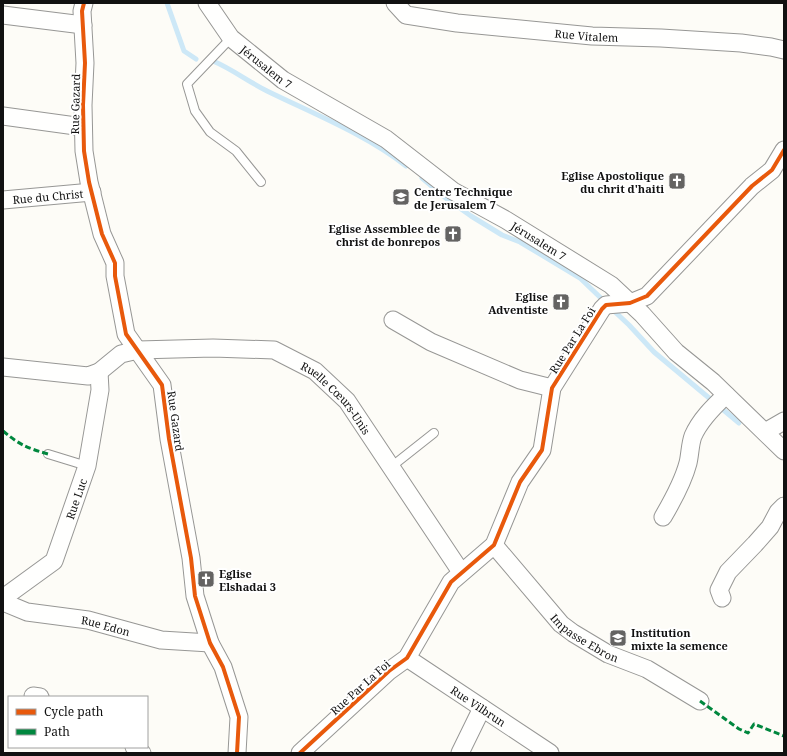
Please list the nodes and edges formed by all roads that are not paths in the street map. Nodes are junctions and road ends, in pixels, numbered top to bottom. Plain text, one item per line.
1 (84, 3) edge
2 (206, 3) edge
3 (395, 3) edge
4 (3, 15) edge
5 (83, 25) junction
6 (230, 38) junction
7 (784, 50) edge
8 (3, 116) edge
9 (83, 127) junction
10 (784, 150) edge
11 (261, 182) dead end
12 (92, 192) junction
13 (3, 200) edge
14 (630, 303) junction
15 (393, 320) dead end
16 (138, 350) junction
17 (3, 367) edge
18 (99, 372) junction
19 (552, 388) junction
20 (726, 395) junction
21 (784, 421) edge
22 (765, 432) junction
23 (434, 433) dead end
24 (784, 451) edge
25 (48, 454) dead end
26 (87, 466) junction
27 (391, 466) junction
28 (784, 506) edge
29 (663, 517) dead end
30 (494, 545) junction
31 (462, 572) junction
32 (3, 598) edge
33 (722, 598) dead end
34 (3, 602) edge
35 (210, 643) junction
36 (408, 658) junction
37 (700, 701) dead end
38 (482, 708) junction
39 (237, 753) edge
40 (300, 753) edge
41 (460, 753) edge
42 (550, 753) edge

1 - 5 street, Rue Gazard
2 - 6 street, Jérusalem 7
3 - 7 street, Rue Vitalem
4 - 5 street
5 - 9 street, Rue Gazard
6 - 11 lane
6 - 14 street, Jérusalem 7
8 - 9 street
9 - 12 street, Rue Gazard
10 - 14 street, Rue Par La Foi
12 - 13 street, Rue du Christ
12 - 16 street, Rue Gazard
14 - 19 street, Rue Par La Foi
14 - 20 street, Jérusalem 7
15 - 19 street
16 - 18 street, Ruelle Cœurs-Unis
16 - 27 street, Ruelle Cœurs-Unis
16 - 35 street, Rue Gazard
17 - 18 street
18 - 26 street, Rue Luc
19 - 30 street, Rue Par La Foi
20 - 22 street, Jérusalem 7
20 - 29 street
21 - 22 street
22 - 24 street, Jérusalem 7
23 - 27 lane
25 - 26 lane
26 - 32 street, Rue Luc
27 - 31 street, Ruelle Cœurs-Unis
28 - 33 street
30 - 31 street, Rue Par La Foi
30 - 37 street, Impasse Ebron
31 - 36 street, Rue Par La Foi
34 - 35 street, Rue Edon
35 - 39 street, Rue Gazard
36 - 38 street, Rue Vilbrun
36 - 40 street, Rue Par La Foi
38 - 41 street
38 - 42 street, Rue Vilbrun

